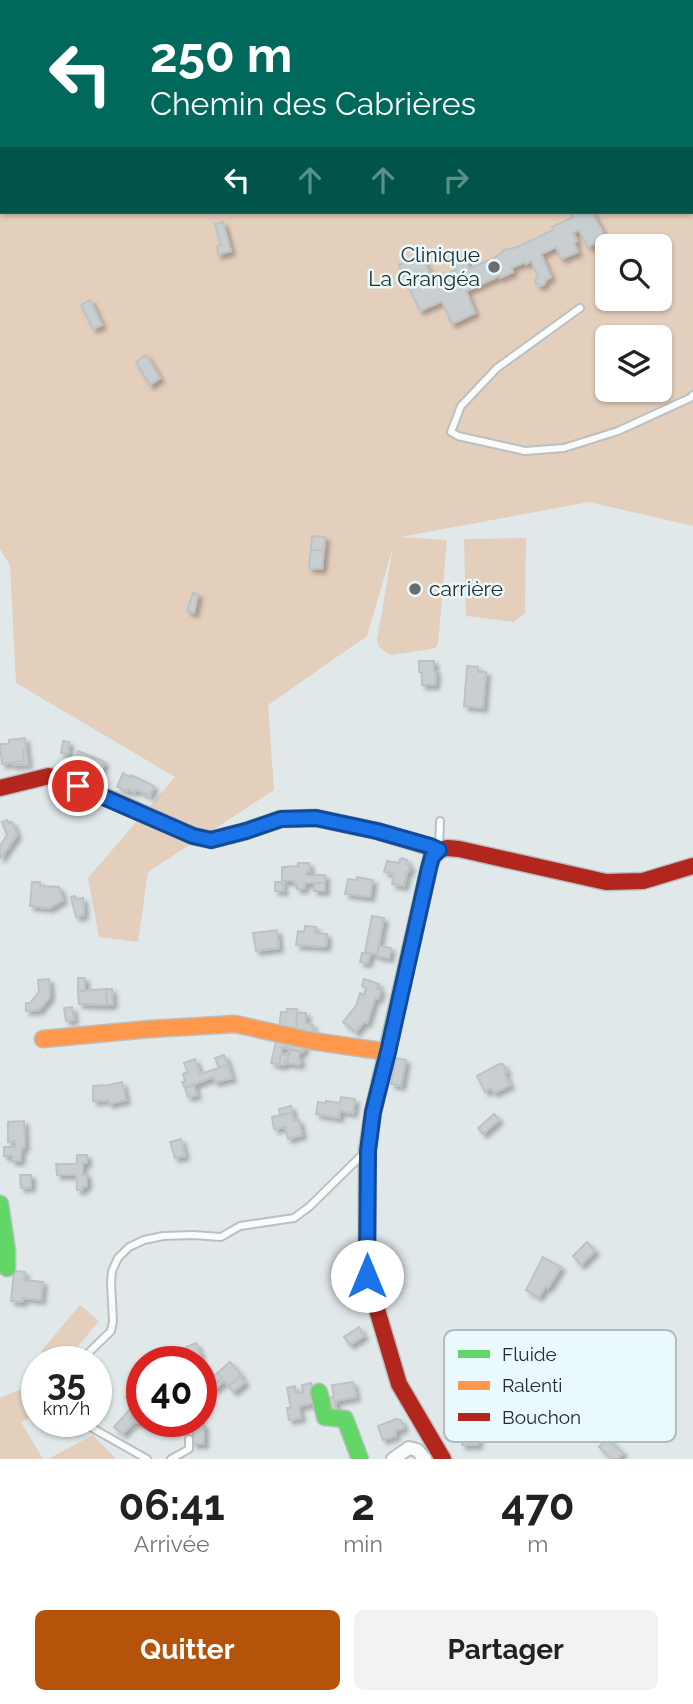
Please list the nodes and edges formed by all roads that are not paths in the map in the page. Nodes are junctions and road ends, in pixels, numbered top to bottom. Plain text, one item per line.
1 (580, 308) dead end
2 (693, 395) edge
3 (0, 788) edge
4 (440, 821) dead end
5 (439, 850) junction
6 (693, 866) edge
7 (43, 1039) dead end
8 (388, 1052) junction
9 (368, 1151) junction
10 (0, 1204) edge
11 (7, 1268) dead end
12 (96, 1346) edge
13 (319, 1392) dead end
14 (108, 1437) edge
15 (189, 1439) dead end
16 (147, 1459) edge
17 (171, 1459) edge
18 (360, 1459) edge
19 (393, 1459) edge
20 (425, 1459) edge
21 (443, 1459) edge

1 - 2 lane
3 - 5 street
4 - 5 lane
5 - 6 street
5 - 8 street
7 - 8 street
8 - 9 street
9 - 12 lane
9 - 21 street
10 - 11 street
13 - 18 street
14 - 16 lane
15 - 17 lane
19 - 20 street

